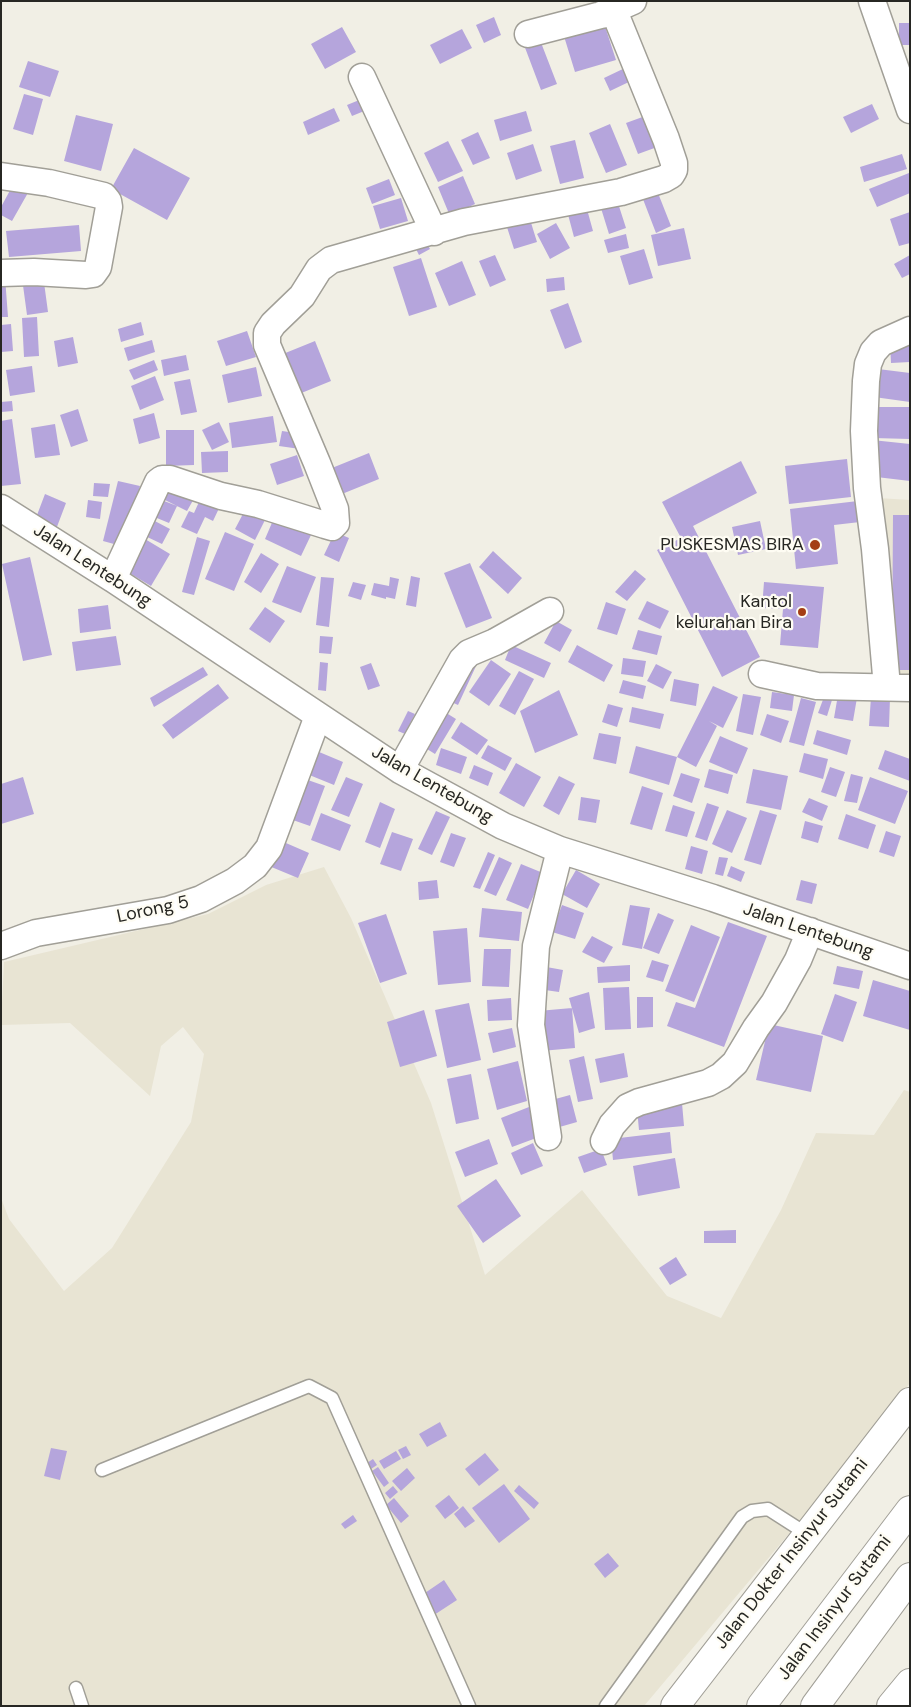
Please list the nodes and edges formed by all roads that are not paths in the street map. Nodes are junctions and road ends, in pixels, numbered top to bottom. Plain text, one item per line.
1 (872, 1) edge
2 (623, 6) edge
3 (528, 34) dead end
4 (362, 77) dead end
5 (910, 110) edge
6 (1, 176) edge
7 (434, 232) junction
8 (1, 273) edge
9 (910, 330) edge
10 (1, 508) edge
11 (113, 579) junction
12 (550, 611) dead end
13 (762, 674) dead end
14 (898, 687) edge
15 (318, 716) junction
16 (400, 770) junction
17 (560, 850) junction
18 (810, 931) junction
19 (1, 946) edge
20 (910, 966) edge
21 (548, 1137) dead end
22 (604, 1141) dead end
23 (910, 1402) edge
24 (102, 1470) dead end
25 (910, 1510) edge
26 (807, 1534) junction
27 (910, 1576) edge
28 (910, 1683) edge
29 (76, 1688) dead end
30 (82, 1706) edge
31 (468, 1706) edge
32 (606, 1706) edge
33 (675, 1706) edge
34 (761, 1706) edge
35 (814, 1706) edge
36 (891, 1706) edge

1 - 5 street
2 - 3 street
2 - 7 street
4 - 7 street
6 - 8 street
7 - 11 street
9 - 14 street
10 - 11 street, Jalan Lentebung
11 - 15 street, Jalan Lentebung
12 - 16 street
13 - 14 street
15 - 16 street, Jalan Lentebung
15 - 19 street, Lorong 5
16 - 17 street, Jalan Lentebung
17 - 18 street, Jalan Lentebung
17 - 21 street
18 - 20 street, Jalan Lentebung
18 - 22 street
23 - 26 main road, Jalan Dokter Insinyur Sutami
24 - 31 lane
25 - 34 main road, Jalan Insinyur Sutami
26 - 32 lane
26 - 33 main road, Jalan Dokter Insinyur Sutami
27 - 35 main road
28 - 36 main road
29 - 30 lane

